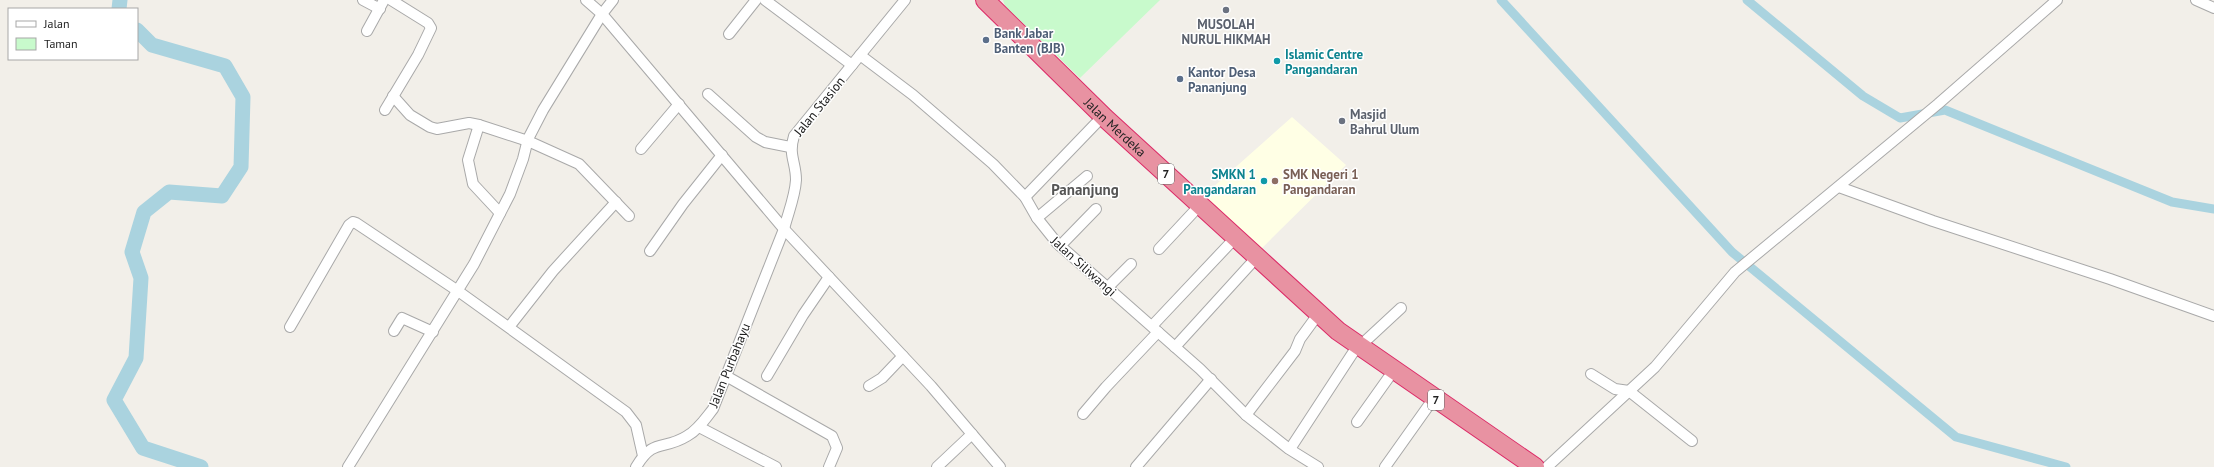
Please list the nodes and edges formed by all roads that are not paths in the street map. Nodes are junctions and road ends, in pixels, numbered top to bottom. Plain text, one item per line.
1 (363, 0) edge
2 (391, 0) edge
3 (586, 0) edge
4 (614, 0) edge
5 (756, 0) edge
6 (765, 0) edge
7 (905, 0) edge
8 (985, 0) edge
9 (2057, 0) edge
10 (2196, 0) edge
11 (382, 4) edge
12 (998, 6) edge
13 (2214, 8) edge
14 (602, 14) junction
15 (367, 31) dead end
16 (729, 34) dead end
17 (860, 54) junction
18 (852, 65) junction
19 (708, 94) dead end
20 (393, 96) junction
21 (679, 104) junction
22 (385, 110) dead end
23 (1103, 116) junction
24 (478, 128) junction
25 (528, 142) junction
26 (790, 147) junction
27 (641, 149) dead end
28 (722, 155) junction
29 (1086, 176) dead end
30 (1839, 187) junction
31 (1025, 197) junction
32 (616, 202) junction
33 (1200, 205) junction
34 (1096, 208) dead end
35 (500, 213) junction
36 (629, 216) dead end
37 (1037, 218) junction
38 (784, 229) junction
39 (1236, 237) junction
40 (1060, 246) junction
41 (1159, 249) dead end
42 (650, 251) dead end
43 (1257, 256) junction
44 (1131, 264) dead end
45 (829, 277) junction
46 (1108, 287) junction
47 (458, 291) junction
48 (1401, 308) dead end
49 (1319, 313) junction
50 (2214, 316) edge
51 (509, 327) junction
52 (290, 328) dead end
53 (1155, 329) junction
54 (394, 331) dead end
55 (432, 332) junction
56 (1359, 345) junction
57 (1175, 347) junction
58 (903, 356) junction
59 (1394, 370) junction
60 (1591, 374) dead end
61 (726, 376) junction
62 (767, 376) dead end
63 (1211, 380) junction
64 (870, 386) dead end
65 (1629, 391) junction
66 (1434, 398) junction
67 (1083, 414) dead end
68 (1246, 415) junction
69 (1357, 422) dead end
70 (699, 427) junction
71 (972, 434) junction
72 (1692, 441) dead end
73 (1290, 449) junction
74 (643, 456) junction
75 (348, 467) edge
76 (636, 467) edge
77 (776, 467) edge
78 (829, 467) edge
79 (937, 467) edge
80 (1000, 467) edge
81 (1136, 467) edge
82 (1318, 467) edge
83 (1385, 467) edge
84 (1535, 467) edge
85 (1547, 467) edge

1 - 11 street
2 - 20 street
3 - 14 street
4 - 14 street
5 - 16 street
6 - 18 street
7 - 17 street, Jalan Stasion
8 - 12 highway, Jalan Merdeka / 7
9 - 30 street
10 - 13 street
11 - 15 street
12 - 23 highway, Jalan Merdeka / 7
14 - 21 street
14 - 25 street
17 - 18 street, Jalan Stasion
17 - 31 street, Jalan Siliwangi
18 - 26 street, Jalan Stasion
19 - 26 street
20 - 22 street
20 - 24 street
21 - 27 street
21 - 28 street
23 - 31 street
23 - 33 highway, Jalan Merdeka / 7
24 - 25 street
24 - 35 street
25 - 32 street
25 - 35 street
26 - 38 street, Jalan Stasion
28 - 38 street
28 - 42 street
29 - 37 street
30 - 50 street
30 - 65 street
31 - 37 street, Jalan Siliwangi
32 - 36 street
32 - 51 street
33 - 39 highway, Jalan Merdeka / 7
33 - 41 street
34 - 40 street
35 - 47 street
37 - 40 street, Jalan Siliwangi
38 - 45 street
38 - 61 street, Jalan Purbahayu
39 - 43 highway, Jalan Merdeka / 7
39 - 53 street
40 - 46 street, Jalan Siliwangi
43 - 49 highway, Jalan Merdeka / 7
43 - 57 street
44 - 46 street
45 - 58 street
45 - 62 street
46 - 53 street, Jalan Siliwangi
47 - 51 street
47 - 52 street
47 - 55 street
48 - 56 street
49 - 56 highway, Jalan Merdeka / 7
49 - 68 street
51 - 74 street
53 - 57 street, Jalan Siliwangi
53 - 67 street
54 - 55 street
55 - 75 street
56 - 59 highway, 7
56 - 73 street
57 - 63 street, Jalan Siliwangi
58 - 64 street
58 - 71 street
59 - 66 highway, 7
59 - 69 street
60 - 65 street
61 - 70 street, Jalan Purbahayu
61 - 78 street
63 - 68 street, Jalan Siliwangi
63 - 81 street
65 - 72 street
65 - 85 street
66 - 83 street
66 - 84 highway, 7
68 - 73 street, Jalan Siliwangi
70 - 74 street, Jalan Purbahayu
70 - 77 street
71 - 79 street
71 - 80 street
73 - 82 street, Jalan Siliwangi
74 - 76 street, Jalan Purbahayu

